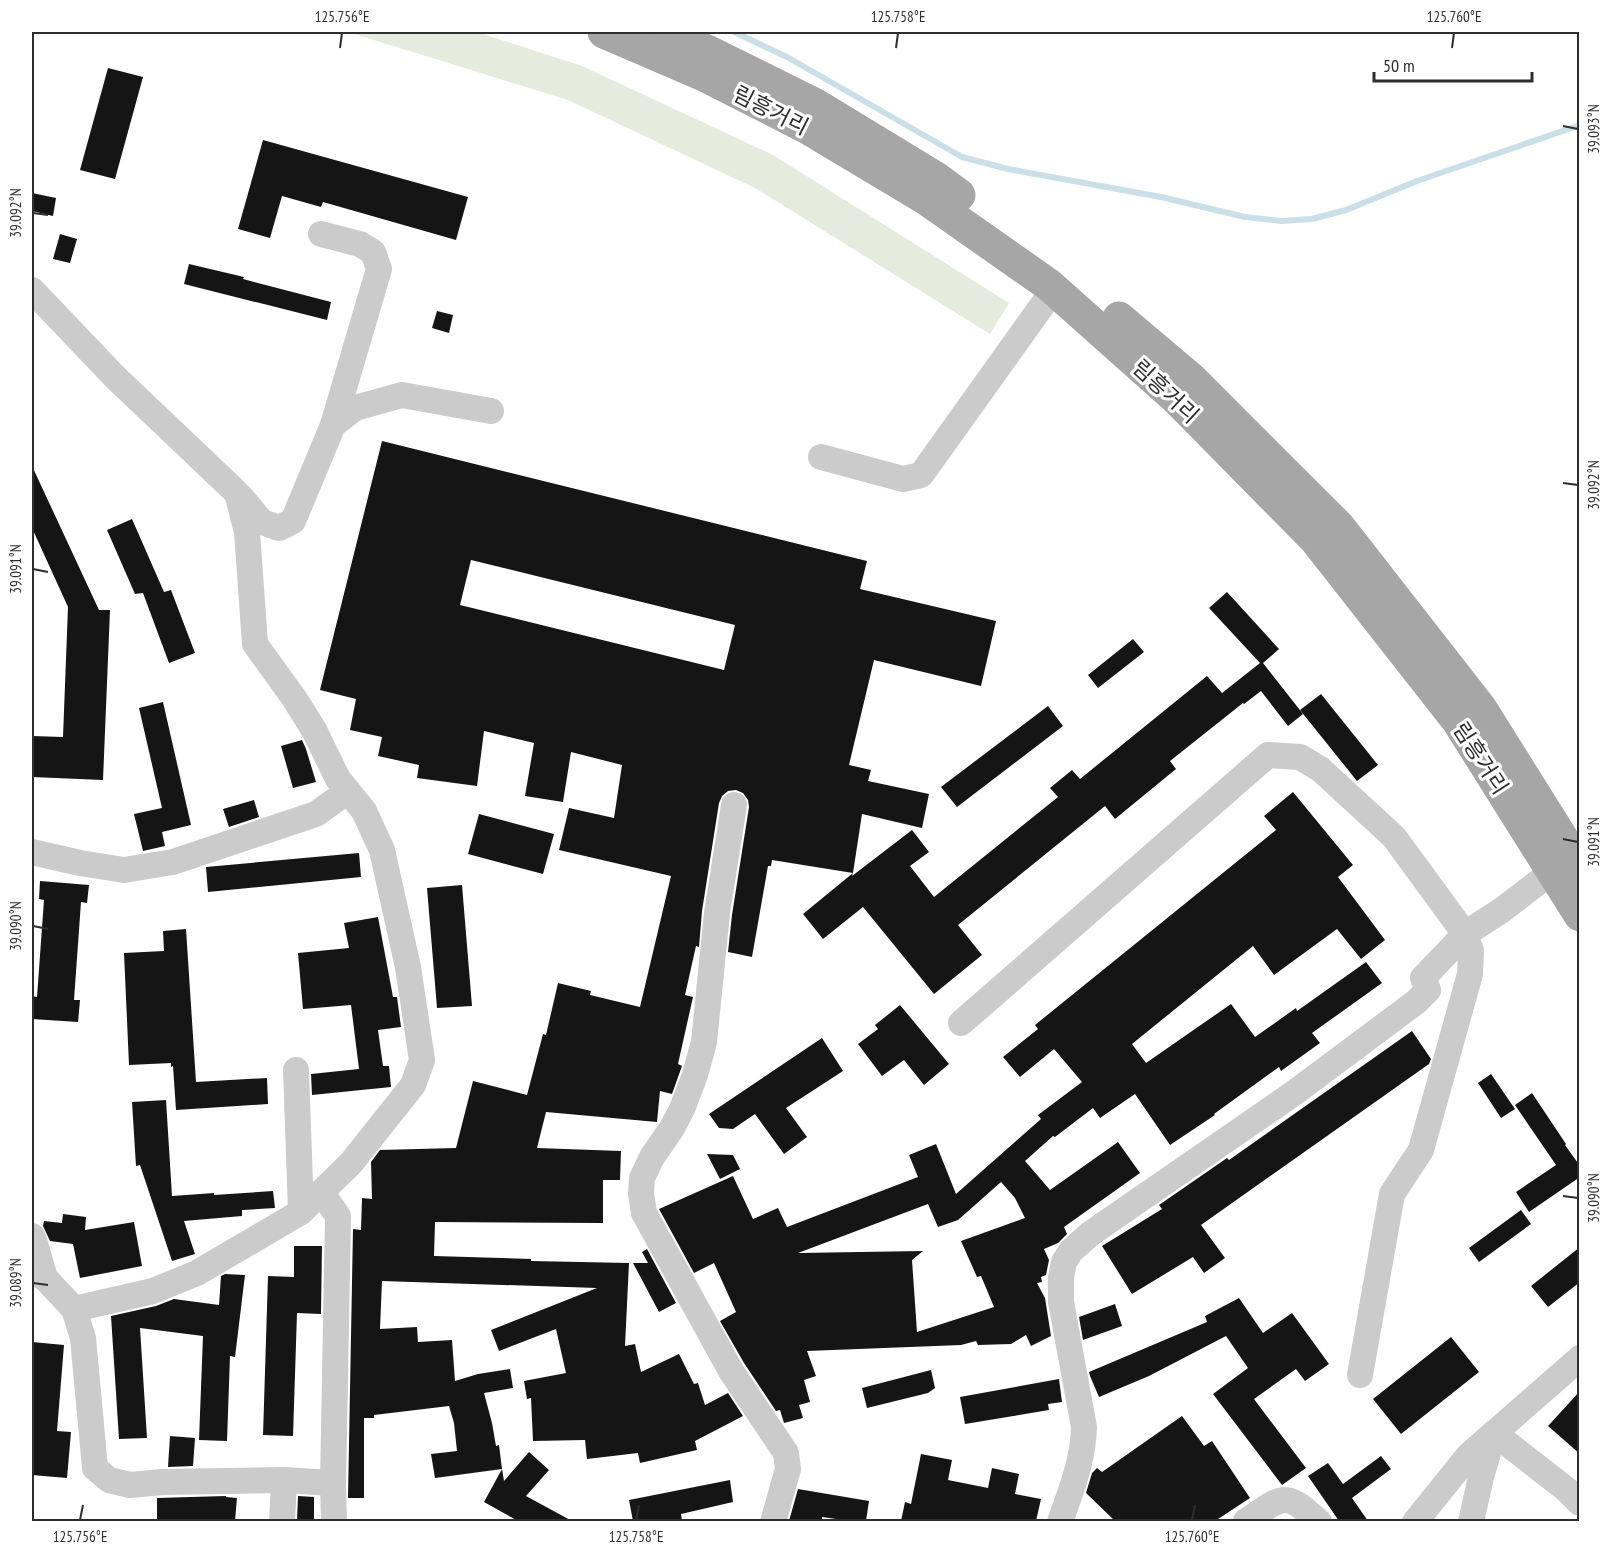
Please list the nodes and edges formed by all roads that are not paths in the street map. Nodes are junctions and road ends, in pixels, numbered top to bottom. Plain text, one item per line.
1 (604, 32) edge
2 (664, 32) edge
3 (321, 234) dead end
4 (1054, 289) junction
5 (32, 290) edge
6 (491, 411) dead end
7 (333, 425) junction
8 (821, 457) dead end
9 (237, 493) junction
10 (348, 791) junction
11 (734, 805) dead end
12 (32, 852) edge
13 (1566, 869) edge
14 (1580, 915) edge
15 (1465, 934) junction
16 (961, 1023) dead end
17 (296, 1070) dead end
18 (321, 1192) junction
19 (300, 1212) junction
20 (32, 1236) edge
21 (38, 1275) edge
22 (74, 1309) junction
23 (1580, 1358) edge
24 (1360, 1375) dead end
25 (1494, 1433) junction
26 (284, 1480) junction
27 (333, 1483) junction
28 (1580, 1503) edge
29 (282, 1521) edge
30 (334, 1521) edge
31 (773, 1521) edge
32 (1060, 1521) edge
33 (1246, 1521) edge
34 (1319, 1521) edge
35 (1414, 1521) edge
36 (1471, 1521) edge

1 - 4 main road, 림흥거리
2 - 13 main road, 림흥거리
3 - 7 street
4 - 8 street
4 - 13 main road, 림흥거리
5 - 9 street
6 - 7 street
7 - 9 street
9 - 10 street
10 - 12 street
10 - 18 street
11 - 31 street
13 - 14 main road, 림흥거리
13 - 15 street
15 - 16 street
15 - 24 street
15 - 32 street
17 - 19 street
18 - 19 street
18 - 27 street
19 - 22 street
20 - 21 street
21 - 22 street
22 - 26 street
23 - 25 street
25 - 28 street
25 - 35 street
25 - 36 street
26 - 27 street
26 - 29 street
27 - 30 street
33 - 34 street

